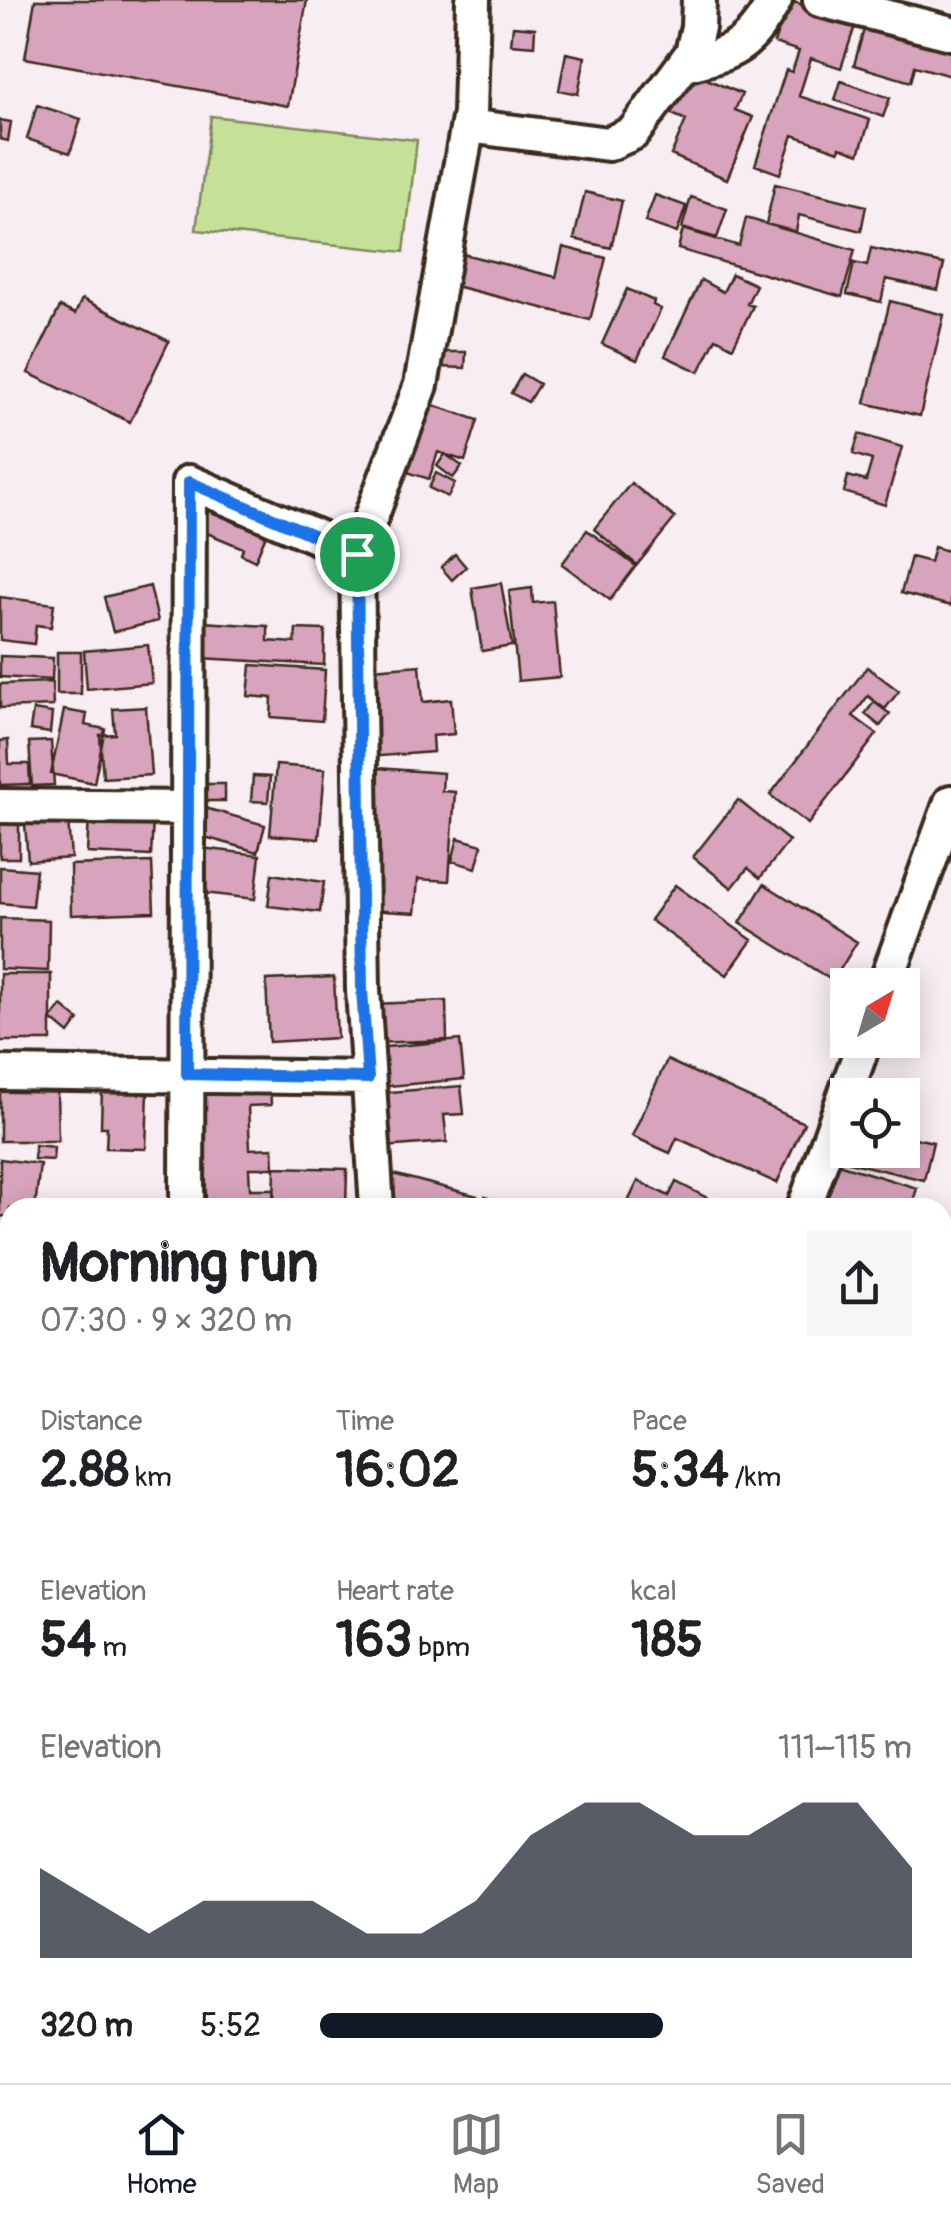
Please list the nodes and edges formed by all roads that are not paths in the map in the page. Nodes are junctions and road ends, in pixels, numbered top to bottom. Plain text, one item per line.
1 (473, 0) edge
2 (700, 0) edge
3 (776, 0) edge
4 (820, 0) edge
5 (951, 33) edge
6 (684, 65) junction
7 (468, 126) junction
8 (357, 554) junction
9 (951, 802) edge
10 (0, 806) edge
11 (188, 808) junction
12 (942, 845) edge
13 (891, 968) edge
14 (858, 1058) edge
15 (0, 1073) edge
16 (187, 1074) junction
17 (368, 1078) junction
18 (187, 1198) edge
19 (376, 1198) edge
20 (808, 1198) edge

1 - 7 street
2 - 6 street
3 - 6 street
4 - 5 street
6 - 7 street
7 - 8 street
8 - 11 street
8 - 17 street
9 - 12 street
10 - 11 street
11 - 16 street
12 - 13 street
14 - 20 street
15 - 16 street
16 - 17 street
16 - 18 street
17 - 19 street

